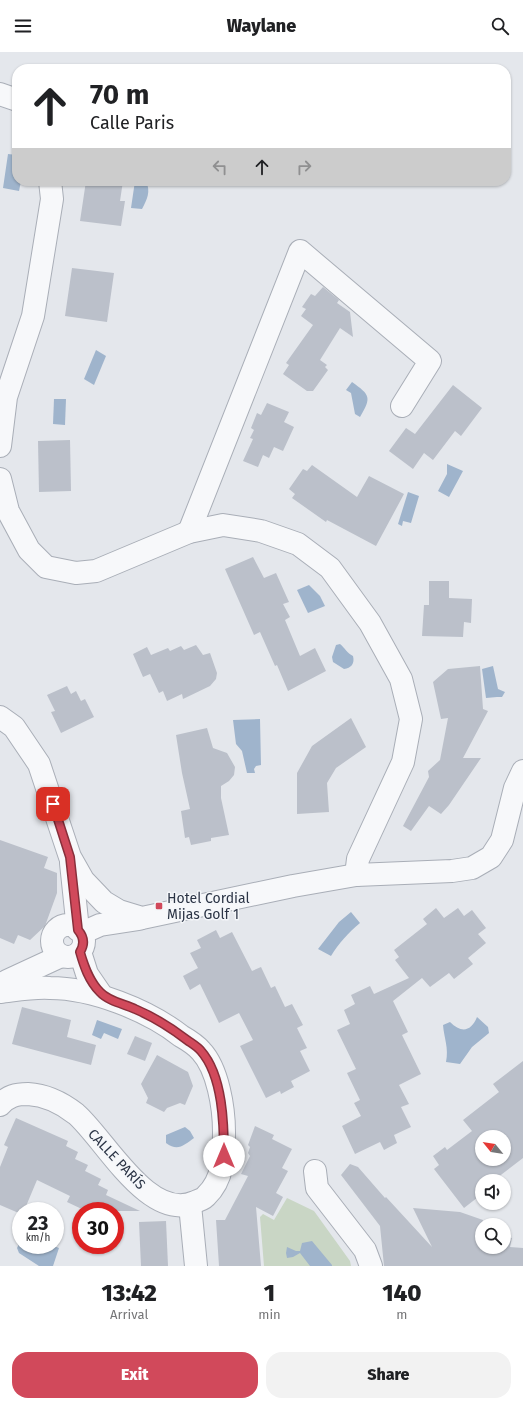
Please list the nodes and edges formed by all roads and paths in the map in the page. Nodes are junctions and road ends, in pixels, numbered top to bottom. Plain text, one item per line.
1 (0, 94) edge
2 (12, 98) edge
3 (51, 186) edge
4 (402, 406) dead end
5 (0, 446) edge
6 (0, 479) edge
7 (189, 532) junction
8 (0, 717) edge
9 (523, 771) edge
10 (70, 857) junction
11 (356, 875) junction
12 (142, 918) junction
13 (73, 945) junction
14 (0, 985) edge
15 (0, 992) edge
16 (105, 995) junction
17 (0, 1105) edge
18 (315, 1171) dead end
19 (190, 1205) junction
20 (196, 1266) edge
21 (371, 1266) edge

1 - 2 street
3 - 5 street
4 - 7 street
6 - 7 street
7 - 11 street
8 - 10 street
9 - 11 street
10 - 12 street
10 - 13 street
11 - 12 street
12 - 13 street
13 - 14 street
13 - 16 street
15 - 16 street
16 - 19 street
17 - 19 street, CALLE PARÍS
18 - 21 street
19 - 20 street

